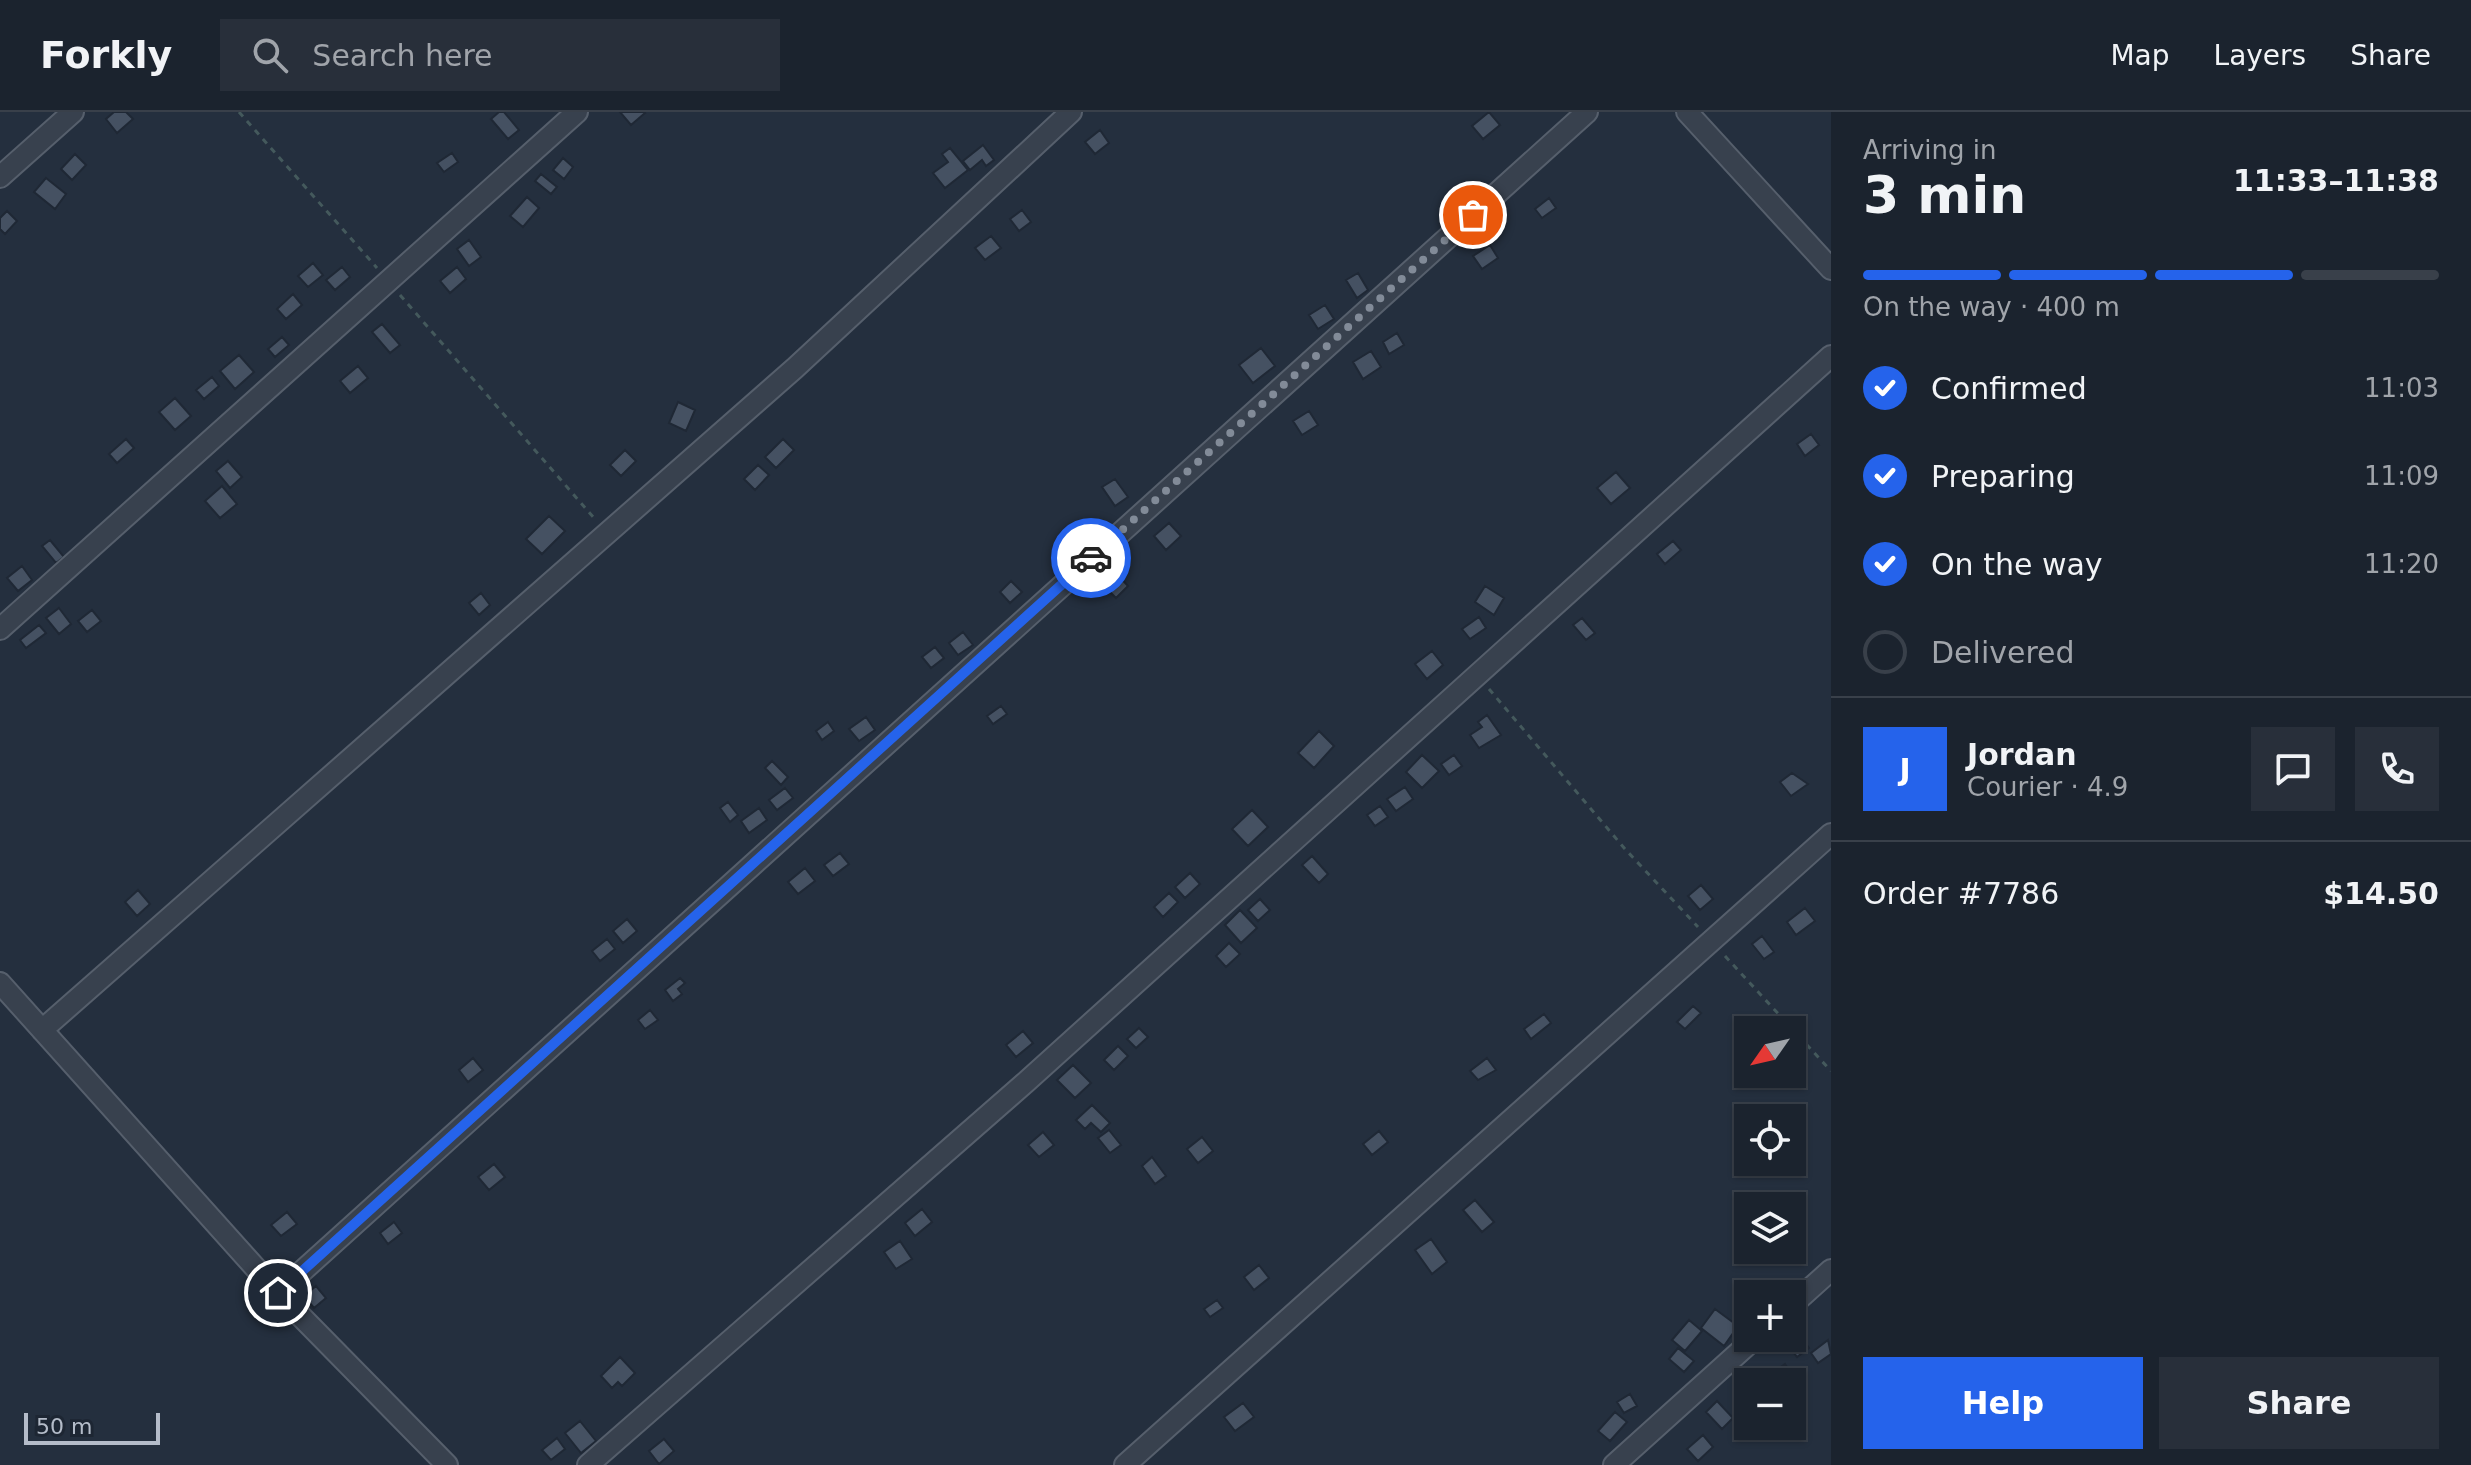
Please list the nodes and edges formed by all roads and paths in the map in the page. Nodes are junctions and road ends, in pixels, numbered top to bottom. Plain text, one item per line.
1 (73, 112) edge
2 (239, 112) edge
3 (577, 112) edge
4 (1071, 112) edge
5 (1587, 112) edge
6 (1687, 112) edge
7 (0, 177) edge
8 (1831, 269) edge
9 (388, 281) junction
10 (1831, 356) edge
11 (607, 533) junction
12 (0, 629) edge
13 (1476, 673) junction
14 (1831, 834) edge
15 (1711, 941) junction
16 (0, 983) edge
17 (42, 1030) junction
18 (1831, 1071) edge
19 (1831, 1270) edge
20 (1806, 1292) edge
21 (278, 1293) junction
22 (1739, 1352) edge
23 (447, 1465) edge
24 (588, 1465) edge
25 (1125, 1465) edge
26 (1614, 1465) edge

1 - 7 street
2 - 9 path
3 - 9 street
4 - 11 street
5 - 21 street
6 - 8 street
9 - 11 path
9 - 12 street
10 - 13 street
11 - 17 street
13 - 15 path
13 - 24 street
14 - 15 street
15 - 18 path
15 - 25 street
16 - 17 street
17 - 21 street
19 - 20 street
21 - 23 street
22 - 26 street

